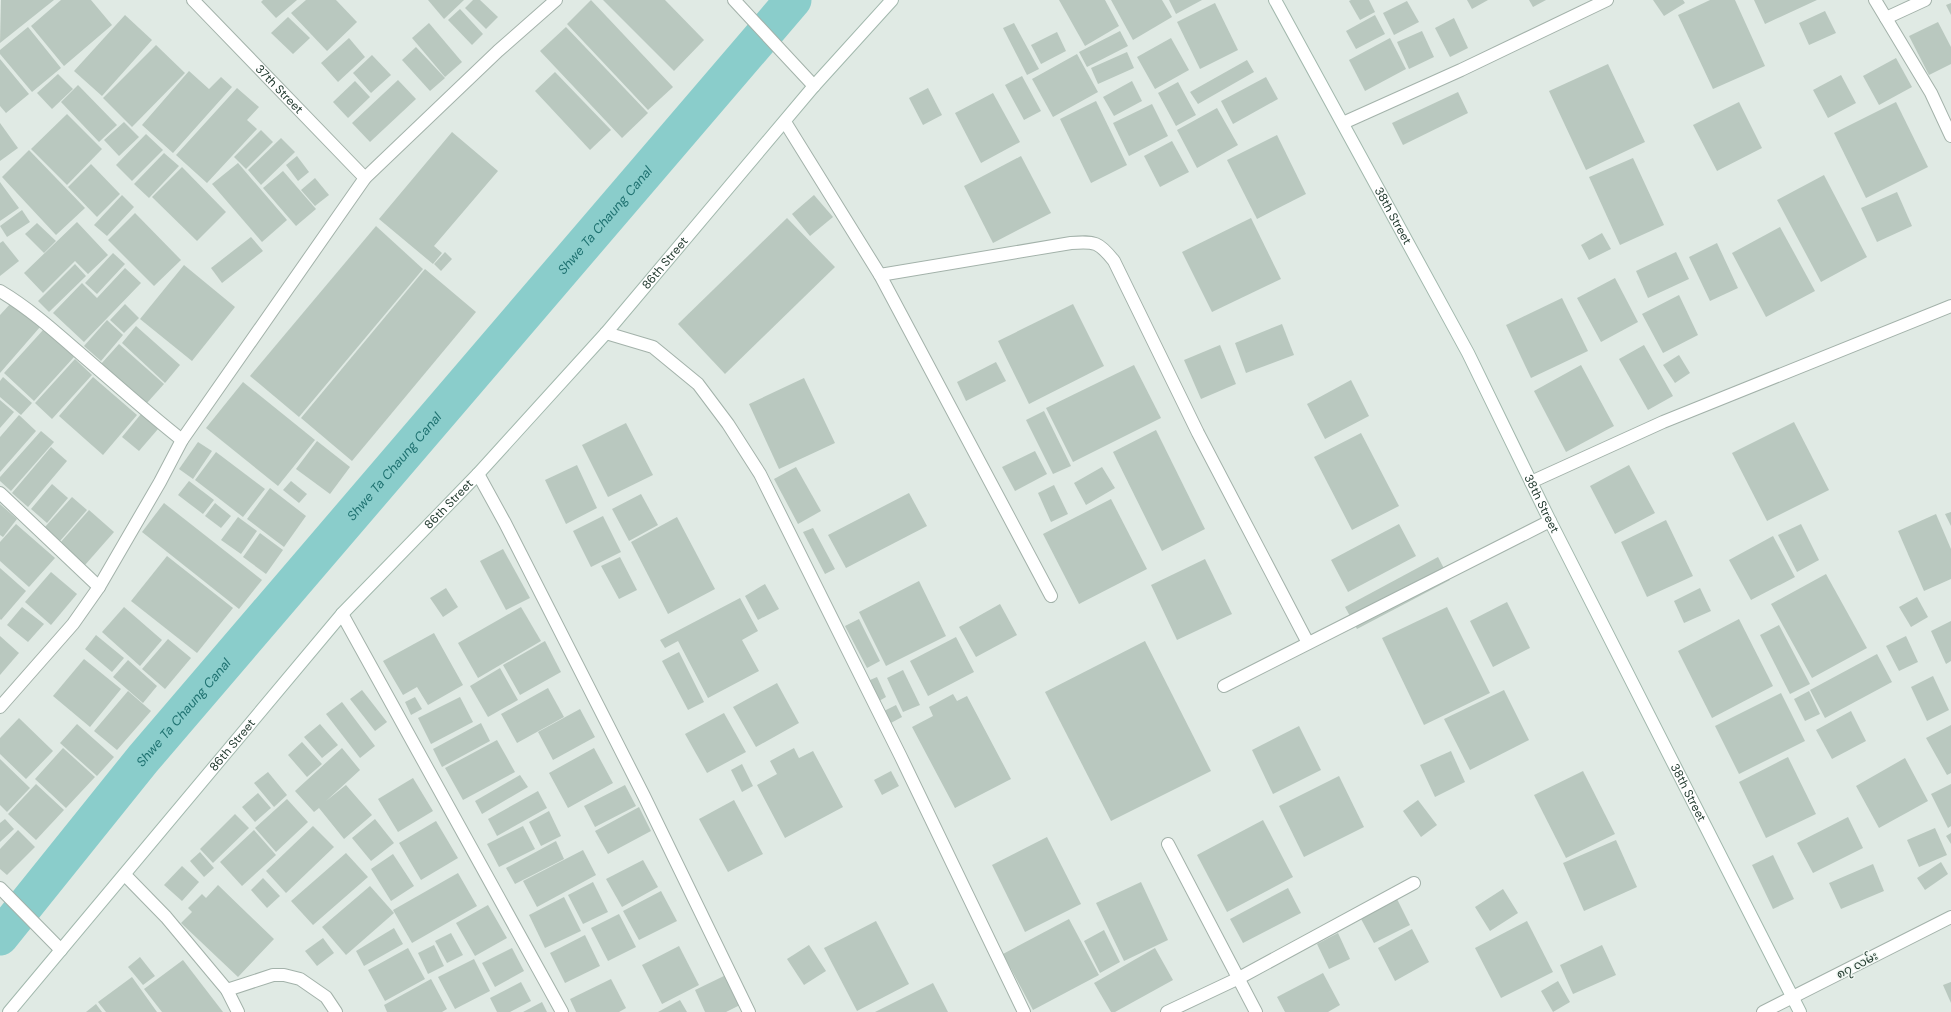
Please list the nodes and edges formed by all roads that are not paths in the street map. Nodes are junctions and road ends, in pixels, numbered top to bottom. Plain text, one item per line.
1 (193, 0) edge
2 (556, 0) edge
3 (734, 0) edge
4 (892, 0) edge
5 (1275, 0) edge
6 (1607, 0) edge
7 (1875, 0) edge
8 (1925, 0) edge
9 (1886, 18) junction
10 (814, 86) junction
11 (785, 122) junction
12 (1343, 123) junction
13 (1951, 136) edge
14 (365, 178) junction
15 (880, 275) junction
16 (0, 291) edge
17 (1951, 306) edge
18 (606, 333) junction
19 (182, 440) junction
20 (478, 474) junction
21 (1530, 482) junction
22 (0, 493) edge
23 (1550, 521) junction
24 (99, 587) junction
25 (1051, 596) dead end
26 (342, 614) junction
27 (1308, 643) junction
28 (1224, 686) dead end
29 (0, 707) edge
30 (1168, 844) dead end
31 (125, 875) junction
32 (1414, 883) dead end
33 (4, 891) edge
34 (1951, 917) edge
35 (61, 950) junction
36 (1239, 978) junction
37 (228, 990) junction
38 (1793, 998) junction
39 (9, 1012) edge
40 (238, 1012) edge
41 (336, 1012) edge
42 (562, 1012) edge
43 (749, 1012) edge
44 (1024, 1012) edge
45 (1167, 1012) edge
46 (1256, 1012) edge
47 (1763, 1012) edge
48 (1800, 1012) edge

1 - 14 street, 37th Street
2 - 14 street
3 - 10 street
4 - 10 street, 86th Street
5 - 12 street, 38th Street
6 - 12 street
7 - 9 street
8 - 9 street
9 - 13 street
10 - 11 street, 86th Street
11 - 15 street
11 - 18 street, 86th Street
12 - 21 street, 38th Street
14 - 19 street
15 - 25 street
15 - 27 street
16 - 19 street
17 - 21 street
18 - 20 street, 86th Street
18 - 44 street
19 - 24 street
20 - 26 street, 86th Street
20 - 43 street
21 - 23 street, 38th Street
22 - 24 street
23 - 27 street
23 - 38 street, 38th Street
24 - 29 street
26 - 31 street, 86th Street
26 - 42 street
27 - 28 street
30 - 36 street
31 - 35 street, 86th Street
31 - 37 street
32 - 36 street
33 - 35 street
34 - 38 street, ၈၇ လမ်း
35 - 39 street, 86th Street
36 - 45 street
36 - 46 street
37 - 40 street
37 - 41 street
38 - 47 street, ၈၇ လမ်း
38 - 48 street, 38th Street

